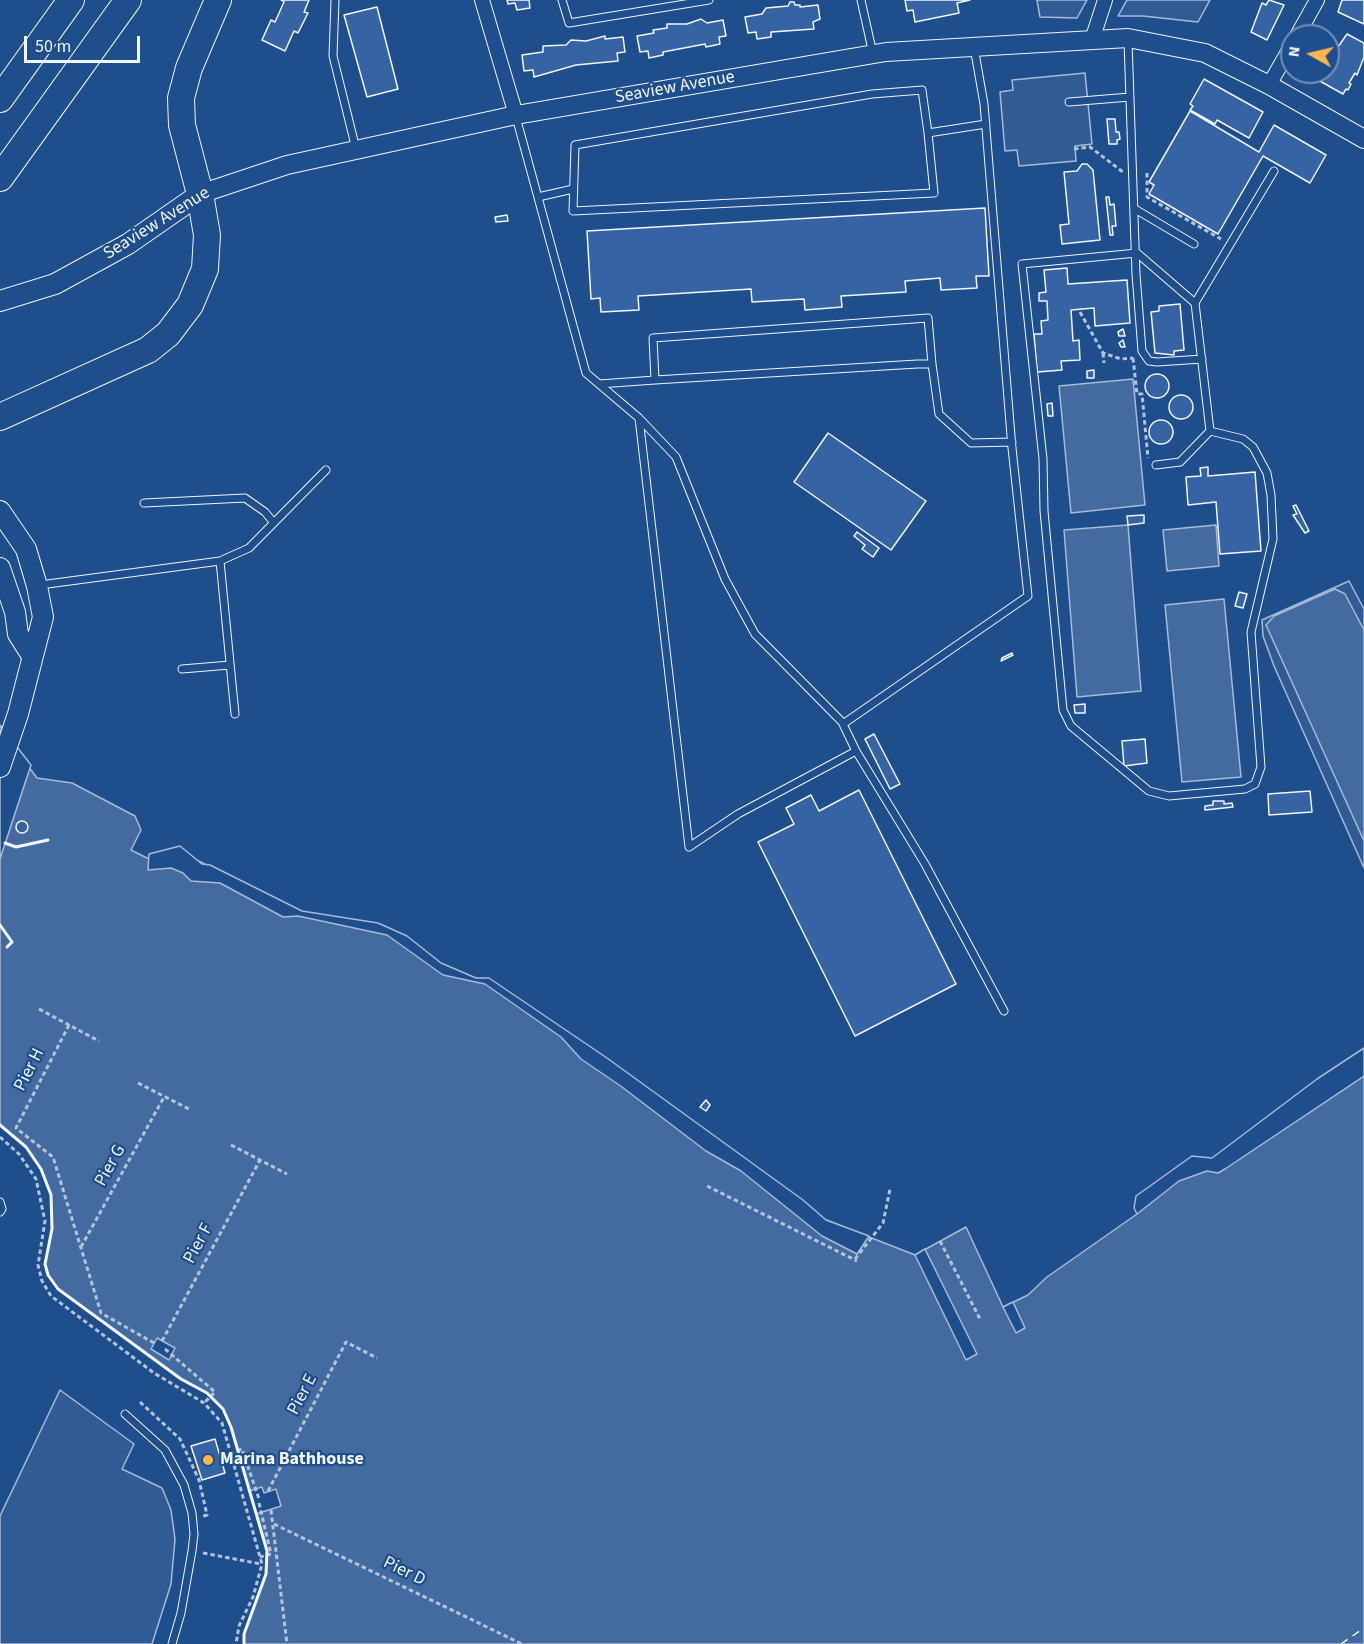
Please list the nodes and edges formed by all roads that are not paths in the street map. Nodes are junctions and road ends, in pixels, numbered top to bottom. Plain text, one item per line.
1 (71, 0) edge
2 (128, 0) edge
3 (218, 0) edge
4 (335, 0) edge
5 (482, 0) edge
6 (562, 0) edge
7 (709, 0) edge
8 (861, 0) edge
9 (1105, 0) edge
10 (1317, 0) edge
11 (1304, 24) edge
12 (1128, 38) junction
13 (1092, 40) junction
14 (974, 47) junction
15 (873, 54) junction
16 (1280, 66) edge
17 (1269, 85) junction
18 (1130, 97) junction
19 (0, 99) edge
20 (1069, 102) dead end
21 (516, 115) junction
22 (986, 124) junction
23 (928, 133) junction
24 (1364, 139) edge
25 (356, 149) junction
26 (1274, 171) dead end
27 (0, 178) edge
28 (573, 189) junction
29 (201, 194) junction
30 (538, 197) junction
31 (1135, 209) junction
32 (1194, 244) dead end
33 (1137, 253) junction
34 (0, 301) edge
35 (1196, 303) junction
36 (1202, 359) junction
37 (932, 364) junction
38 (655, 380) junction
39 (599, 384) junction
40 (0, 417) edge
41 (639, 418) junction
42 (1210, 431) junction
43 (1012, 442) junction
44 (1152, 464) road end
45 (326, 470) dead end
46 (144, 503) dead end
47 (0, 511) edge
48 (274, 523) junction
49 (220, 561) junction
50 (0, 568) edge
51 (37, 586) junction
52 (32, 656) junction
53 (230, 665) junction
54 (182, 669) dead end
55 (235, 714) dead end
56 (843, 724) junction
57 (856, 751) junction
58 (0, 767) edge
59 (1004, 1011) dead end
60 (0, 1202) edge
61 (0, 1212) edge
62 (125, 1413) dead end
63 (172, 1644) edge

1 - 19 highway
2 - 27 highway
3 - 29 highway
4 - 25 lane
5 - 21 street
6 - 7 lane
8 - 15 lane
9 - 13 street
10 - 11 street
12 - 13 street, Seaview Avenue
12 - 17 street, Seaview Avenue
12 - 18 lane
13 - 14 street, Seaview Avenue
14 - 15 street, Seaview Avenue
14 - 22 lane
15 - 21 street, Seaview Avenue
16 - 17 street
17 - 24 street, Seaview Avenue
18 - 20 lane
18 - 31 lane
21 - 25 street, Seaview Avenue
21 - 30 lane
22 - 23 lane
22 - 43 lane
23 - 28 lane
23 - 28 lane
25 - 29 street, Seaview Avenue
26 - 35 lane
28 - 30 lane
29 - 34 main road, Seaview Avenue
29 - 40 highway
30 - 39 lane
31 - 32 lane
31 - 33 lane
33 - 35 lane
33 - 36 lane
33 - 42 lane
35 - 36 lane
36 - 42 lane
37 - 38 lane
37 - 38 lane
37 - 43 lane
38 - 39 lane
39 - 41 lane
41 - 56 lane
41 - 57 lane
42 - 44 lane
43 - 56 lane
45 - 48 lane
46 - 48 lane
47 - 51 main road
48 - 49 lane
49 - 51 lane
49 - 53 lane
50 - 52 main road
51 - 52 main road
52 - 58 main road
53 - 54 lane
53 - 55 lane
56 - 57 lane
57 - 59 lane
60 - 61 lane
62 - 63 lane

